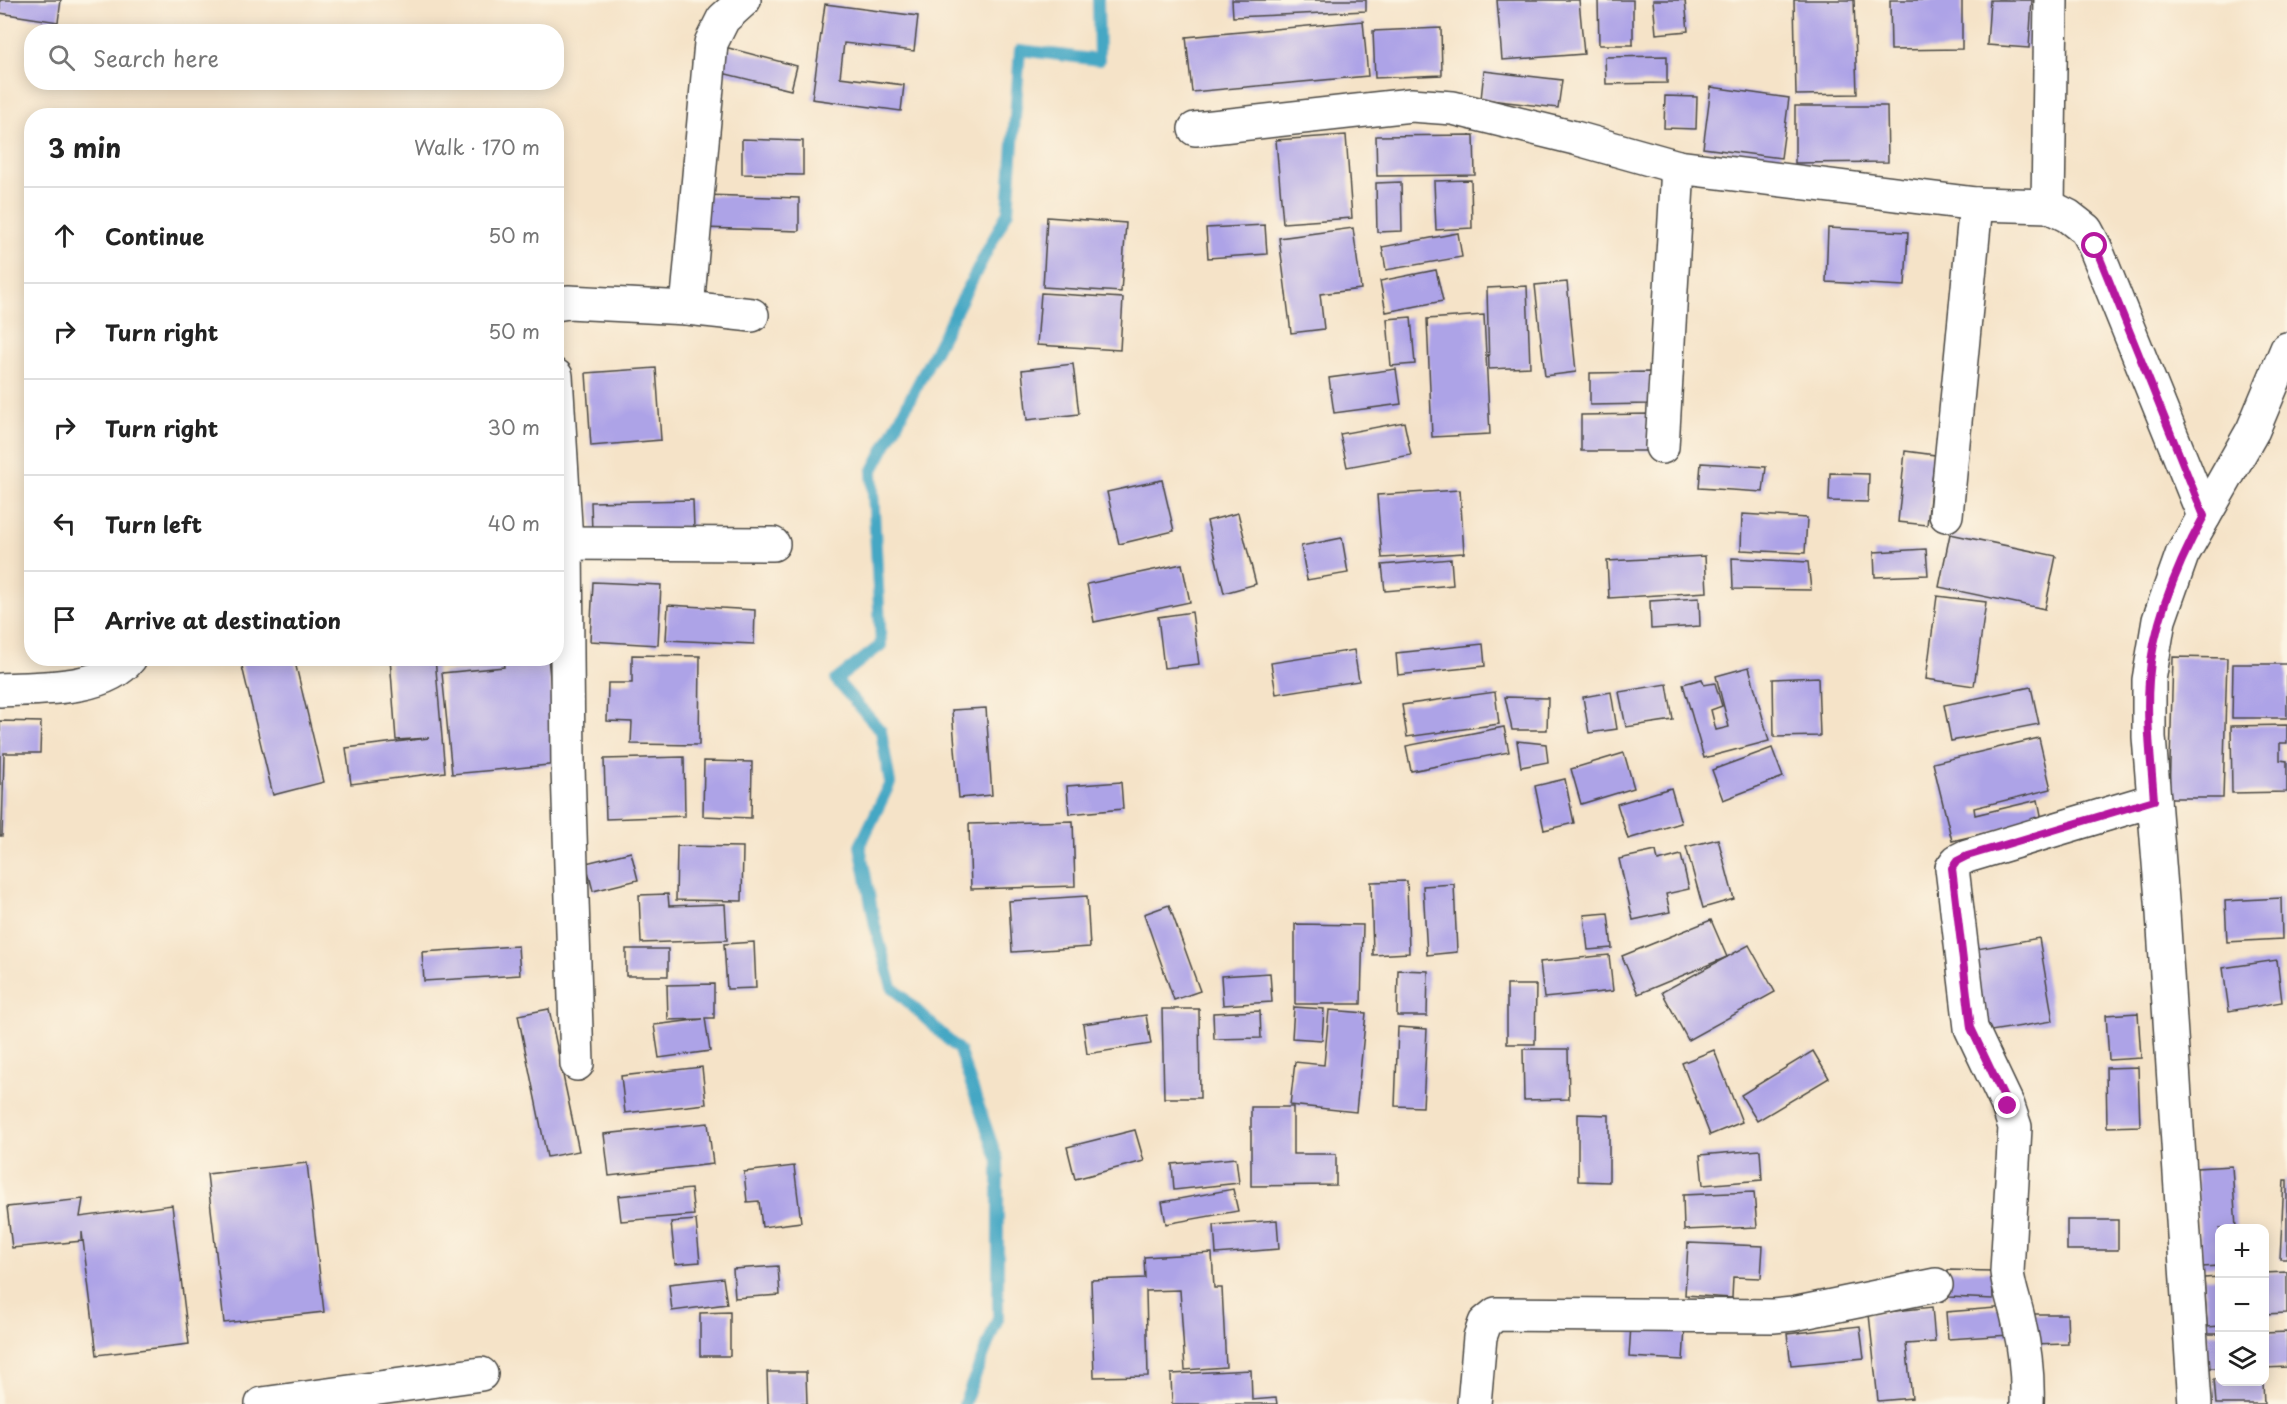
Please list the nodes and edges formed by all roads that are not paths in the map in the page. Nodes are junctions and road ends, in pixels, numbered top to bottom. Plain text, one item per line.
1 (744, 0) edge
2 (2051, 0) edge
3 (1195, 129) dead end
4 (1678, 167) junction
5 (1976, 204) junction
6 (2048, 206) junction
7 (564, 303) edge
8 (687, 308) junction
9 (752, 315) dead end
10 (2287, 349) edge
11 (1662, 447) dead end
12 (1946, 515) dead end
13 (2204, 516) junction
14 (564, 542) edge
15 (773, 544) dead end
16 (564, 638) edge
17 (123, 666) edge
18 (0, 690) edge
19 (2154, 800) junction
20 (577, 1064) dead end
21 (1936, 1285) dead end
22 (481, 1374) dead end
23 (262, 1404) edge
24 (1474, 1404) edge
25 (2027, 1404) edge
26 (2195, 1404) edge

1 - 8 street
2 - 6 street
3 - 4 street
4 - 5 street
4 - 11 street
5 - 6 street
5 - 12 street
6 - 13 street
7 - 8 street
8 - 9 street
10 - 13 street
13 - 19 street
14 - 15 street
16 - 20 street
17 - 18 street
19 - 25 street
19 - 26 street
21 - 24 street
22 - 23 street

